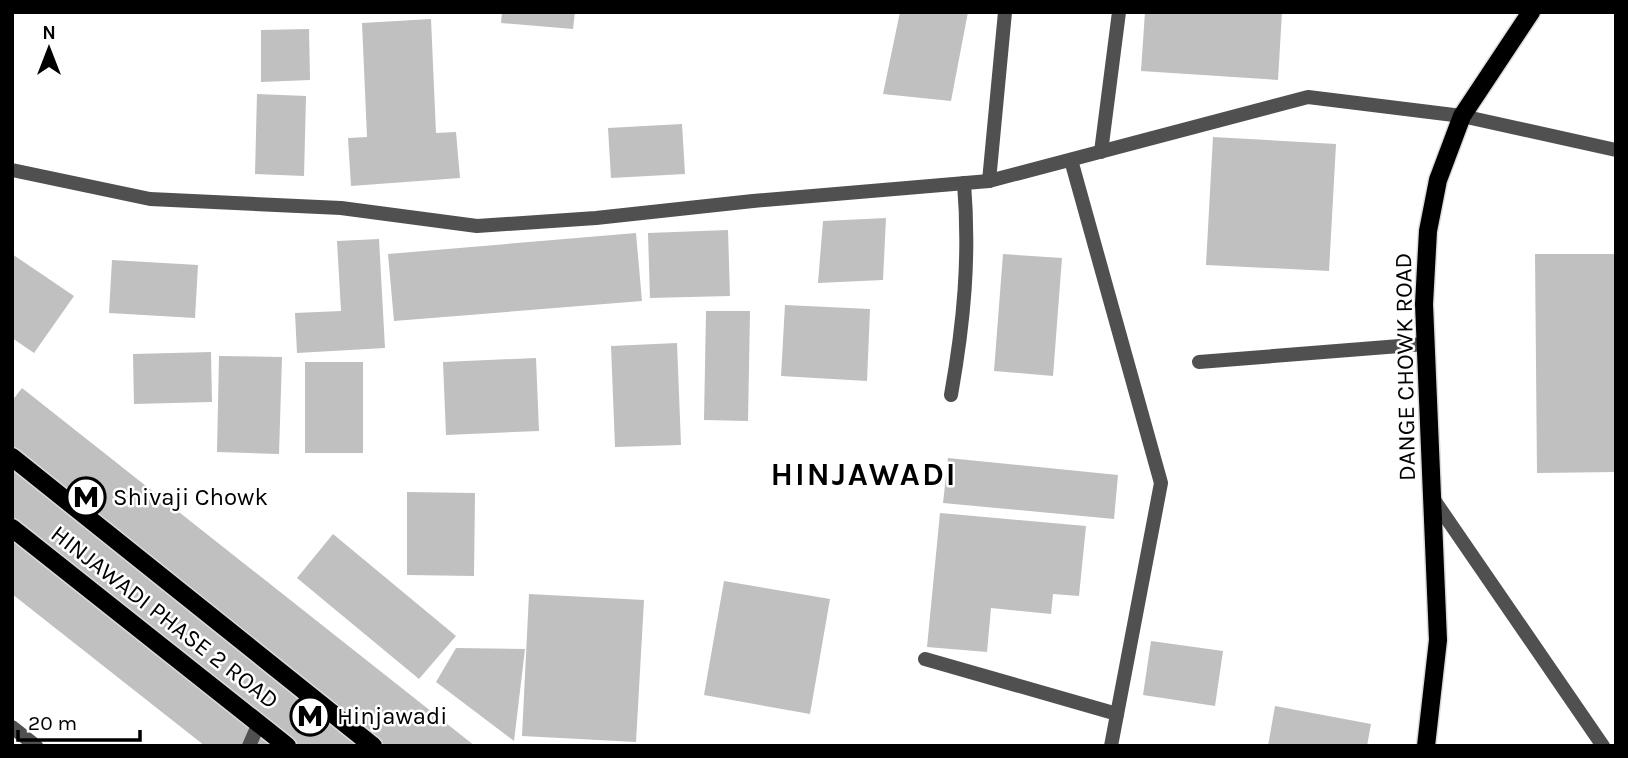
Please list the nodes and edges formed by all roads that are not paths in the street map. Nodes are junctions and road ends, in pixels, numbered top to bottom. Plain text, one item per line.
1 (1005, 12) edge
2 (1119, 12) edge
3 (1531, 12) edge
4 (1462, 116) junction
5 (1616, 150) edge
6 (1101, 152) junction
7 (1071, 159) junction
8 (12, 170) edge
9 (989, 181) junction
10 (964, 183) junction
11 (1425, 344) junction
12 (1199, 362) dead end
13 (951, 395) dead end
14 (12, 457) edge
15 (1431, 496) junction
16 (12, 528) edge
17 (925, 659) dead end
18 (1117, 714) junction
19 (259, 723) junction
20 (12, 727) edge
21 (36, 746) edge
22 (249, 746) edge
23 (287, 746) edge
24 (373, 746) edge
25 (1111, 746) edge
26 (1426, 746) edge
27 (1603, 746) edge

1 - 9 street
2 - 6 street
3 - 4 main road, DANGE CHOWK ROAD
4 - 5 street
4 - 6 street
4 - 11 main road, DANGE CHOWK ROAD
6 - 7 street
7 - 9 street
7 - 18 street
8 - 10 street
9 - 10 street
10 - 13 street
11 - 12 street
11 - 15 main road, DANGE CHOWK ROAD
14 - 24 main road, HINJAWADI PHASE 2 ROAD
15 - 26 main road, DANGE CHOWK ROAD
15 - 27 street
16 - 19 main road, HINJAWADI PHASE 2 ROAD
17 - 18 street
18 - 25 street
19 - 22 street
19 - 23 main road, HINJAWADI PHASE 2 ROAD
20 - 21 street

